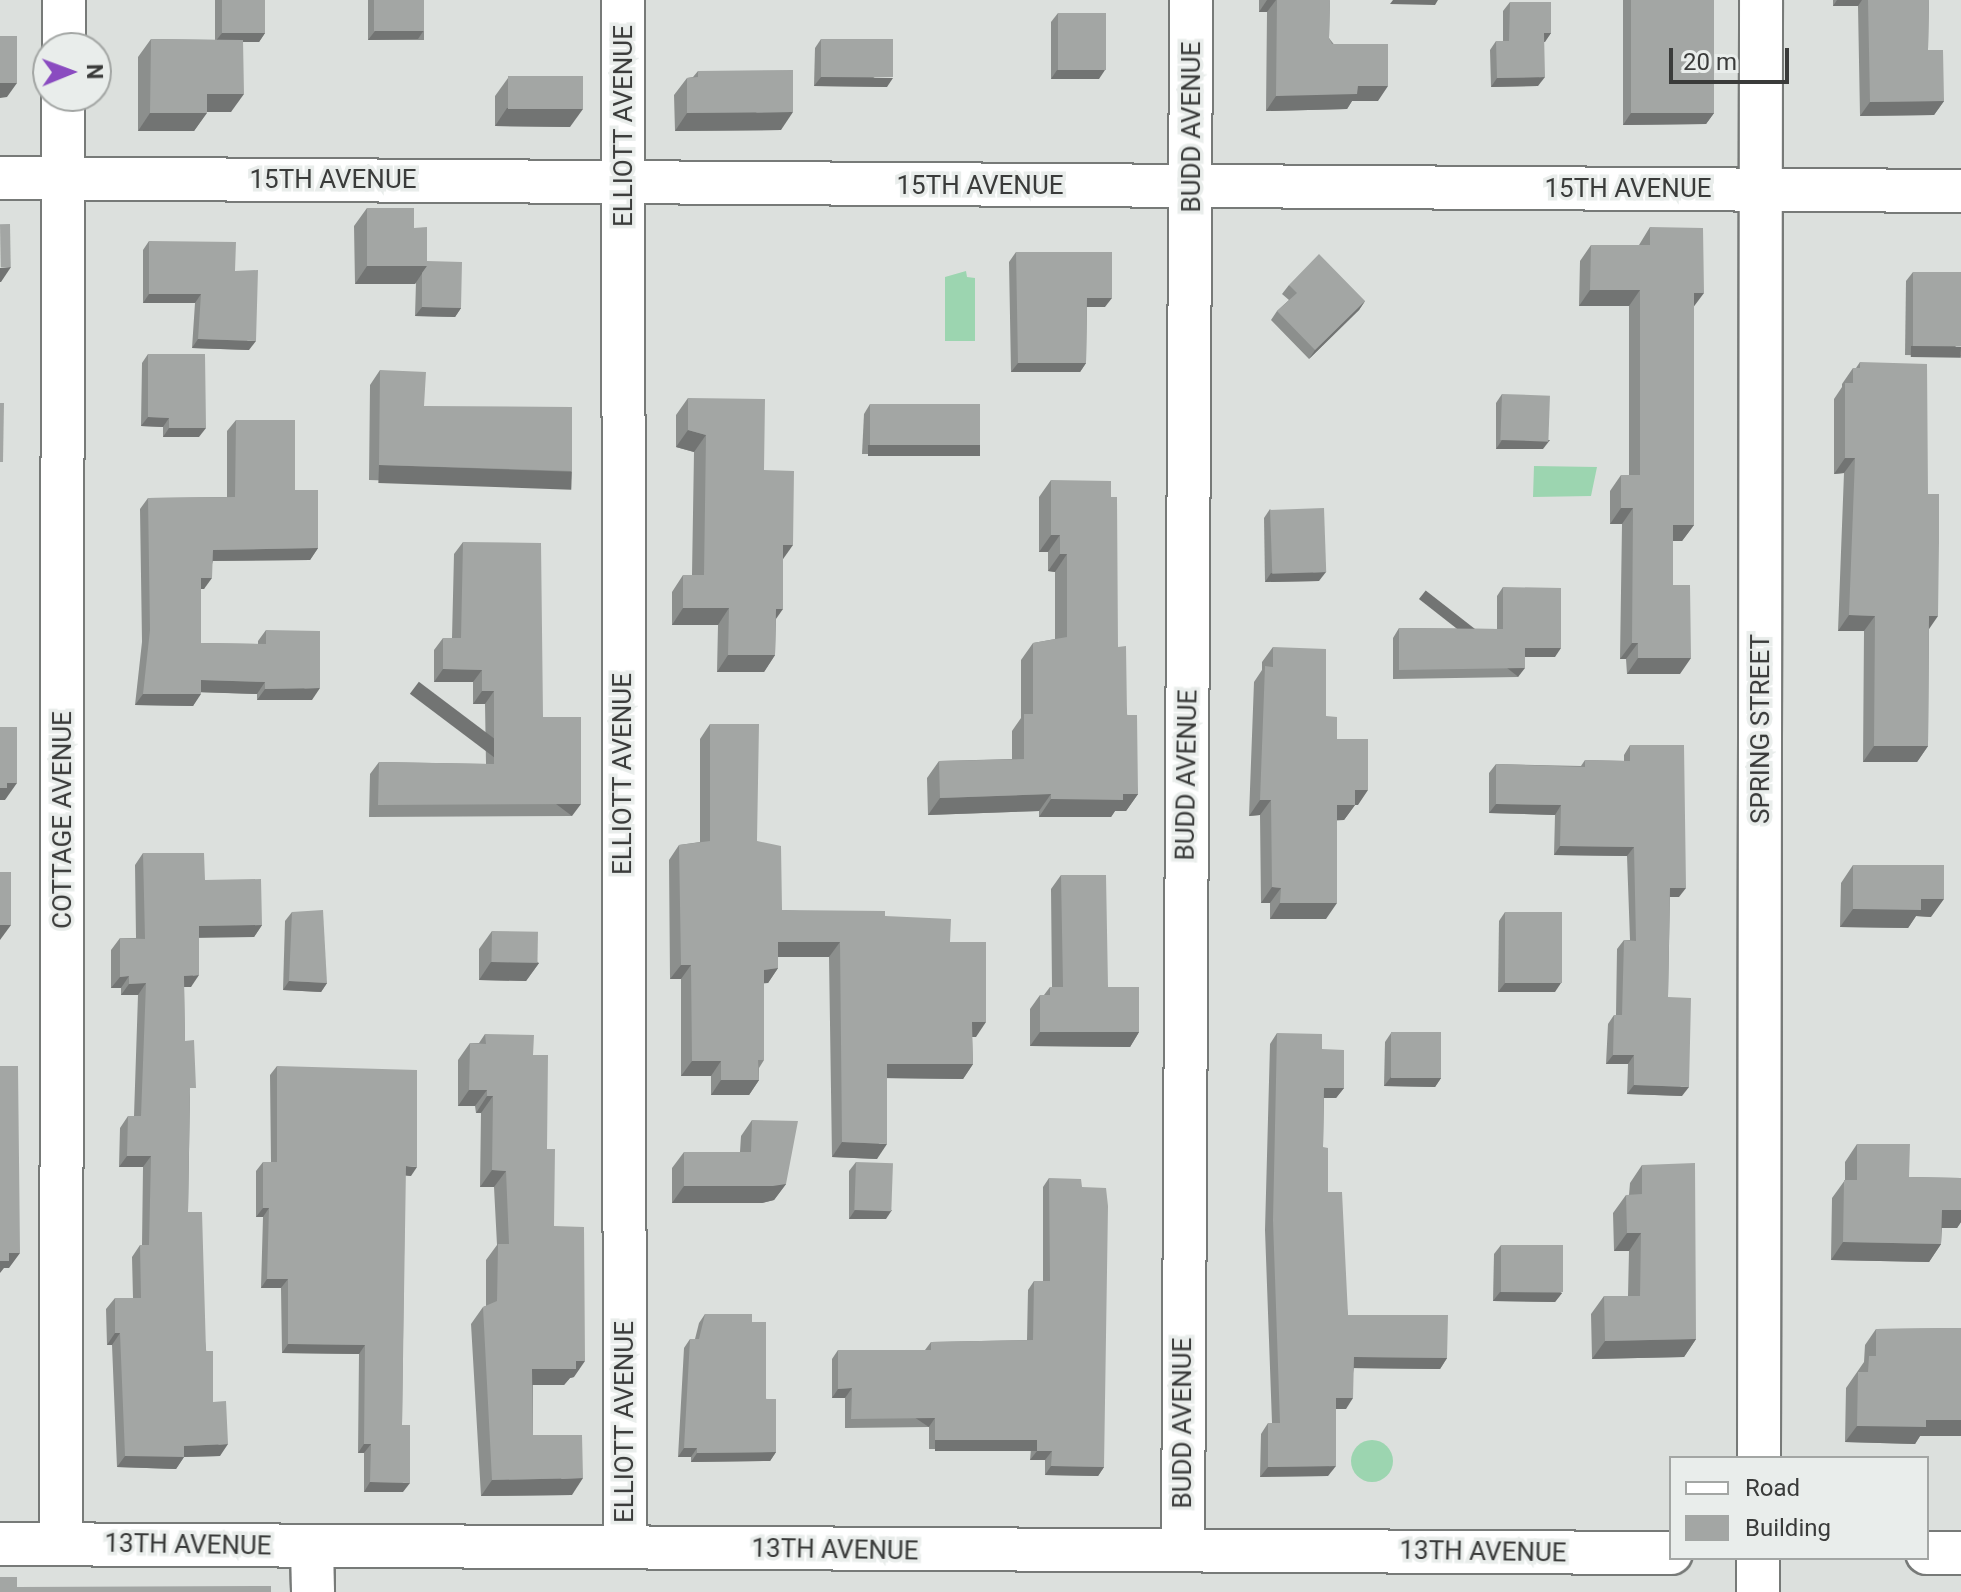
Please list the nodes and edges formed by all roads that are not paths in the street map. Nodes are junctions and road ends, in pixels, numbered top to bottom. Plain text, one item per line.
1 (64, 0) edge
2 (623, 0) edge
3 (1191, 0) edge
4 (1761, 0) edge
5 (64, 32) edge
6 (63, 112) edge
7 (0, 178) edge
8 (62, 179) junction
9 (625, 180) junction
10 (1193, 186) junction
11 (1762, 190) junction
12 (1961, 191) edge
13 (1759, 1456) edge
14 (61, 1543) junction
15 (0, 1544) edge
16 (312, 1547) junction
17 (625, 1547) junction
18 (1183, 1550) junction
19 (1669, 1553) edge
20 (1929, 1553) edge
21 (1961, 1553) edge
22 (1758, 1560) edge
23 (313, 1592) edge
24 (1758, 1592) edge

1 - 5 street
2 - 9 street, ELLIOTT AVENUE
3 - 10 street, BUDD AVENUE
4 - 11 street, SPRING STREET
6 - 8 street, COTTAGE AVENUE
7 - 8 street, 15TH AVENUE
8 - 9 street, 15TH AVENUE
8 - 14 street, COTTAGE AVENUE
9 - 10 street, 15TH AVENUE
9 - 17 street, ELLIOTT AVENUE
10 - 11 street, 15TH AVENUE
10 - 18 street, BUDD AVENUE
11 - 12 street, 15TH AVENUE
11 - 13 street, SPRING STREET
14 - 15 street, 13TH AVENUE
14 - 16 street, 13TH AVENUE
16 - 17 street, 13TH AVENUE
16 - 23 street
17 - 18 street, 13TH AVENUE
18 - 19 street, 13TH AVENUE
20 - 21 street
22 - 24 street

